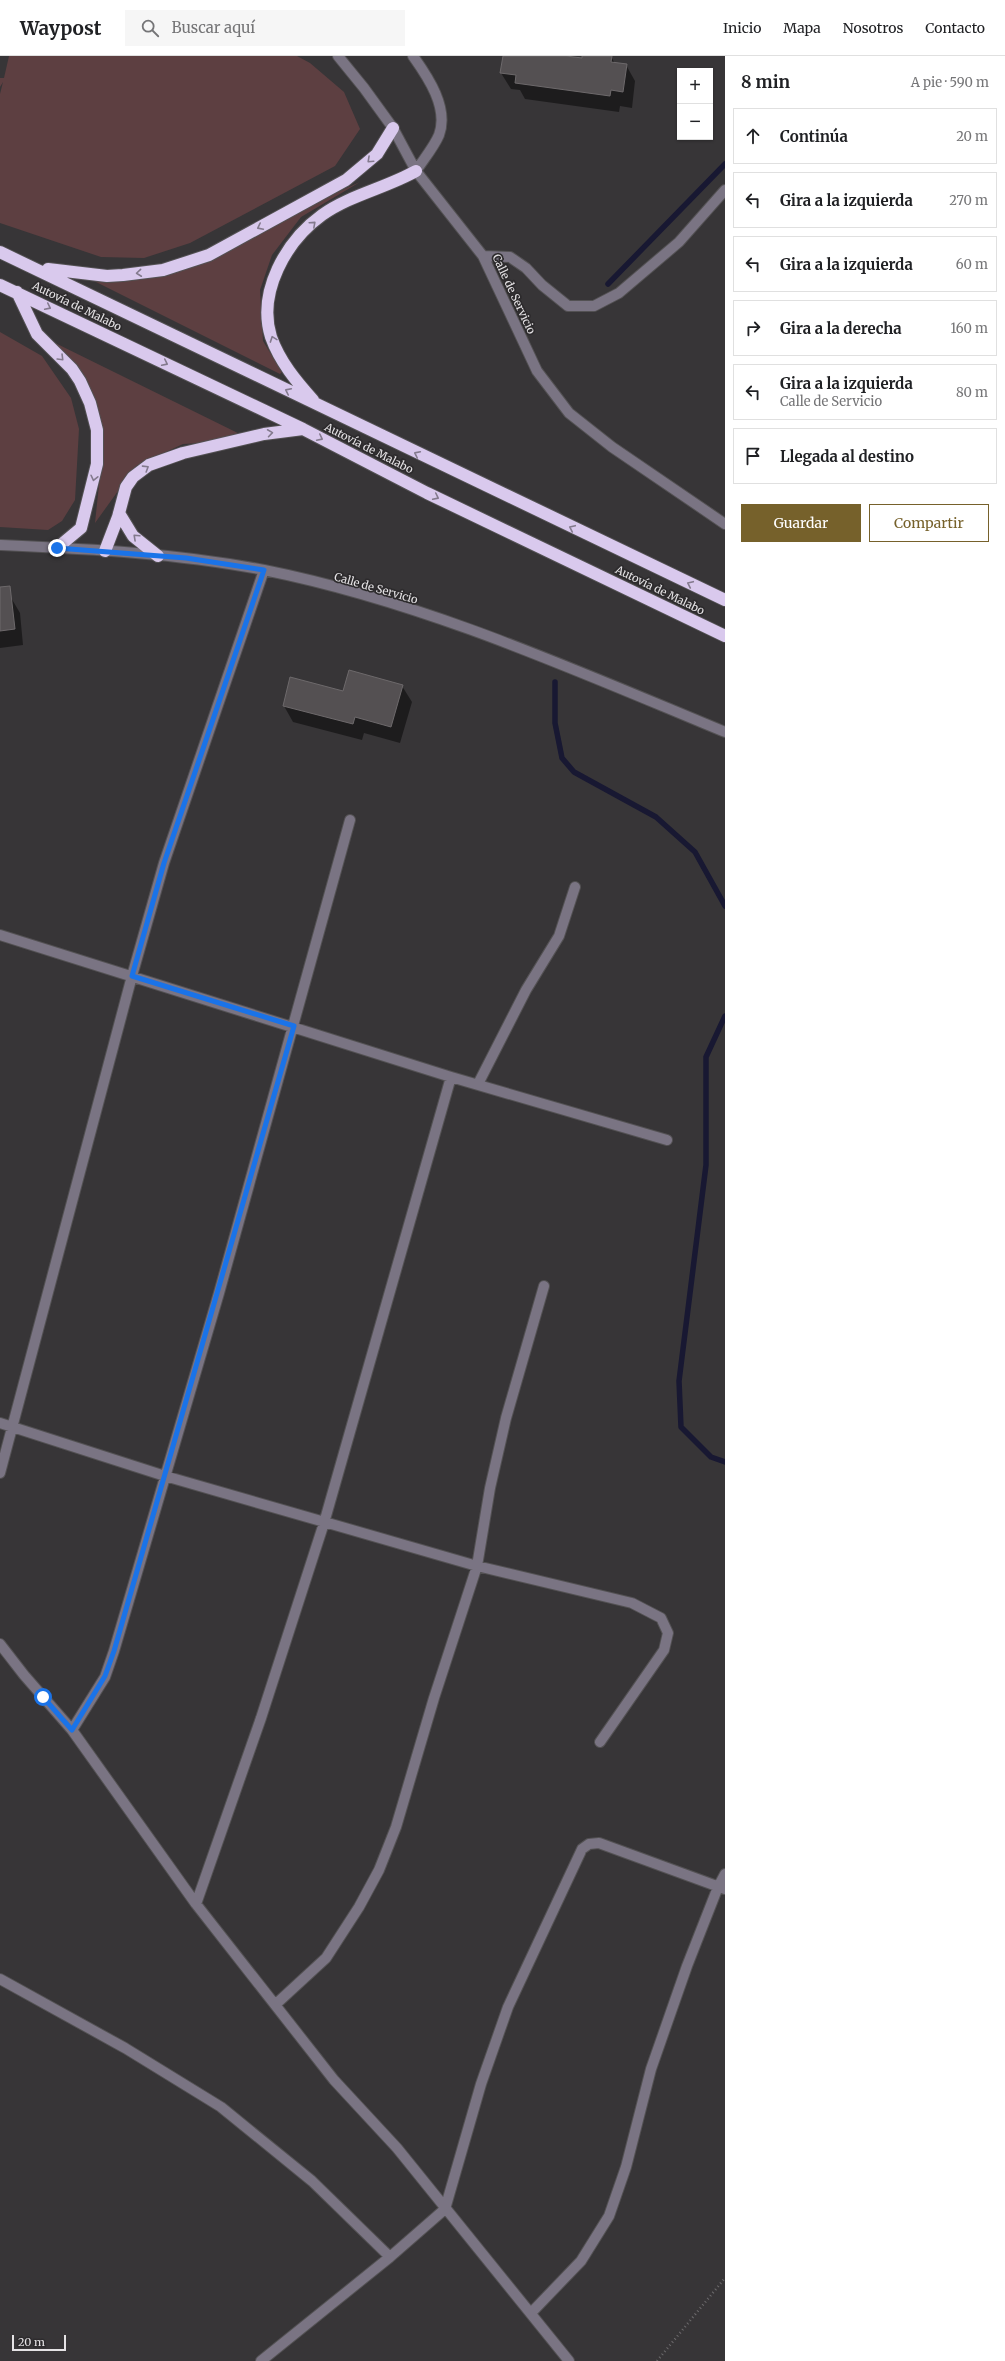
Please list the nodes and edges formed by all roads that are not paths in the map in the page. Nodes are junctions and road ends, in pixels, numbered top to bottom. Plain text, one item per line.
1 (338, 56) edge
2 (413, 56) edge
3 (393, 128) junction
4 (416, 171) junction
5 (725, 190) edge
6 (0, 252) edge
7 (483, 256) junction
8 (28, 264) junction
9 (0, 285) edge
10 (17, 292) junction
11 (318, 406) junction
12 (302, 429) junction
13 (119, 514) junction
14 (725, 524) edge
15 (0, 545) edge
16 (57, 548) junction
17 (105, 551) junction
18 (158, 556) junction
19 (264, 570) junction
20 (725, 600) edge
21 (725, 636) edge
22 (725, 732) edge
23 (350, 820) dead end
24 (575, 887) dead end
25 (0, 935) edge
26 (132, 976) junction
27 (294, 1026) junction
28 (451, 1077) junction
29 (478, 1084) junction
30 (668, 1140) dead end
31 (544, 1286) dead end
32 (0, 1424) edge
33 (12, 1427) junction
34 (0, 1473) edge
35 (165, 1476) junction
36 (324, 1523) junction
37 (476, 1566) junction
38 (0, 1644) edge
39 (72, 1730) junction
40 (600, 1742) dead end
41 (725, 1874) edge
42 (722, 1888) edge
43 (196, 1904) junction
44 (0, 1978) edge
45 (276, 2004) junction
46 (445, 2209) junction
47 (390, 2257) junction
48 (531, 2313) junction
49 (261, 2361) edge
50 (568, 2361) edge

1 - 3 street, Calle de Servicio
2 - 4 street
3 - 4 street, Calle de Servicio
3 -> 8 highway
4 - 7 street, Calle de Servicio
11 -> 4 highway
5 - 7 street
6 - 8 highway, Autovía de Malabo
7 - 14 street, Calle de Servicio
11 -> 8 highway, Autovía de Malabo
9 - 10 highway, Autovía de Malabo
10 -> 12 highway, Autovía de Malabo
10 -> 16 highway
20 -> 11 highway, Autovía de Malabo
13 -> 12 highway
12 -> 21 highway, Autovía de Malabo
13 - 17 highway
18 -> 13 highway
15 - 16 street, Calle de Servicio
16 - 17 street, Calle de Servicio
17 - 18 street, Calle de Servicio
18 - 19 street, Calle de Servicio
19 - 22 street, Calle de Servicio
19 - 26 street
23 - 27 street
24 - 29 street
25 - 26 street
26 - 27 street
26 - 33 street
27 - 28 street
27 - 35 street
28 - 29 street
28 - 36 street
29 - 30 street
31 - 37 street
32 - 33 street
33 - 34 street
33 - 35 street
35 - 36 street
35 - 39 street
36 - 37 street
36 - 43 street
37 - 40 street
37 - 45 street
38 - 39 street
39 - 43 street
41 - 42 street
42 - 46 street
42 - 48 street
43 - 45 street
44 - 47 street
45 - 46 street
46 - 47 street
46 - 48 street
47 - 49 street
48 - 50 street

